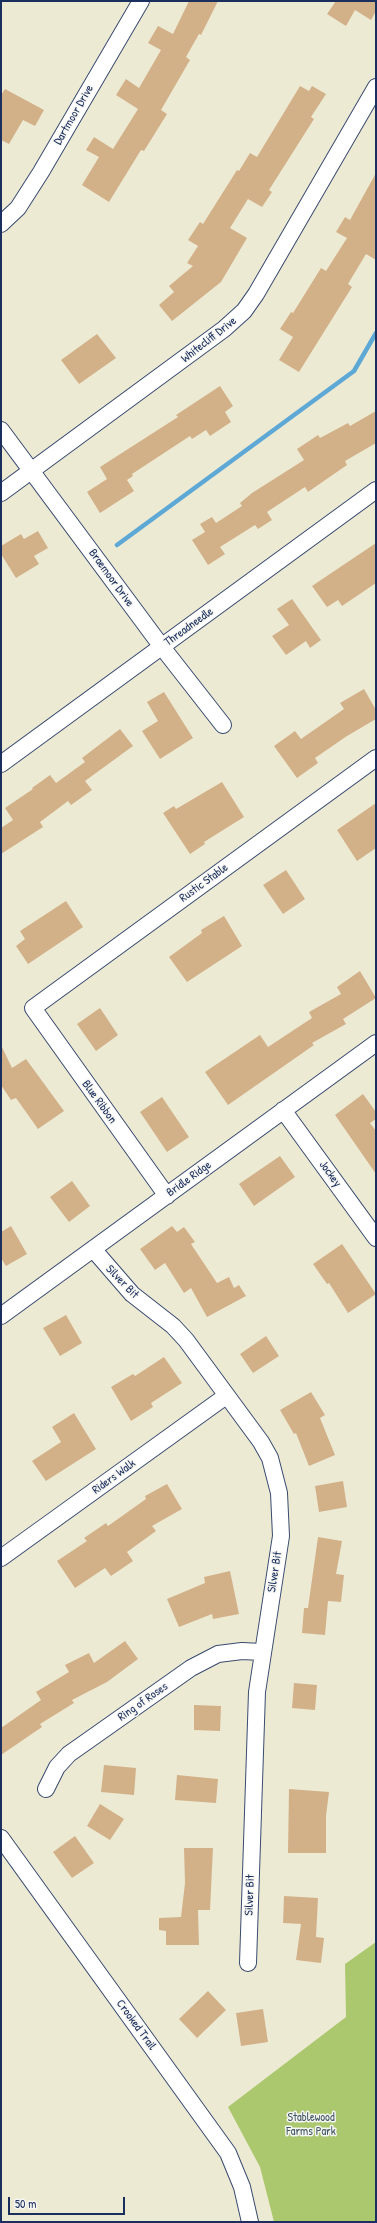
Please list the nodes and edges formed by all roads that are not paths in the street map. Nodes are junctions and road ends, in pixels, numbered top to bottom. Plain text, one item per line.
1 (141, 1) edge
2 (376, 87) edge
3 (1, 224) edge
4 (1, 430) edge
5 (31, 471) junction
6 (376, 490) edge
7 (1, 493) edge
8 (162, 647) junction
9 (223, 725) dead end
10 (376, 758) edge
11 (1, 764) edge
12 (33, 1008) joint
13 (376, 1043) edge
14 (283, 1110) junction
15 (166, 1196) junction
16 (376, 1238) edge
17 (93, 1249) junction
18 (1, 1316) edge
19 (226, 1396) junction
20 (1, 1558) edge
21 (262, 1652) junction
22 (46, 1789) dead end
23 (1, 1838) edge
24 (248, 1963) dead end
25 (250, 2222) edge

1 - 3 street, Dartmoor Drive
2 - 5 street, Whitecliff Drive
4 - 5 street, Braemoor Drive
5 - 7 street, Whitecliff Drive
5 - 8 street, Braemoor Drive
6 - 8 street, Threadneedle
8 - 9 street, Braemoor Drive
8 - 11 street, Threadneedle
10 - 12 street, Rustic Stable
12 - 15 street, Blue Ribbon
13 - 14 street, Bridle Ridge
14 - 15 street, Bridle Ridge
14 - 16 street, Jockey
15 - 17 street, Bridle Ridge
17 - 18 street, Bridle Ridge
17 - 19 street, Silver Bit
19 - 20 street, Riders Walk
19 - 21 street, Silver Bit
21 - 22 street, Ring of Roses
21 - 24 street, Silver Bit
23 - 25 street, Crooked Trail

